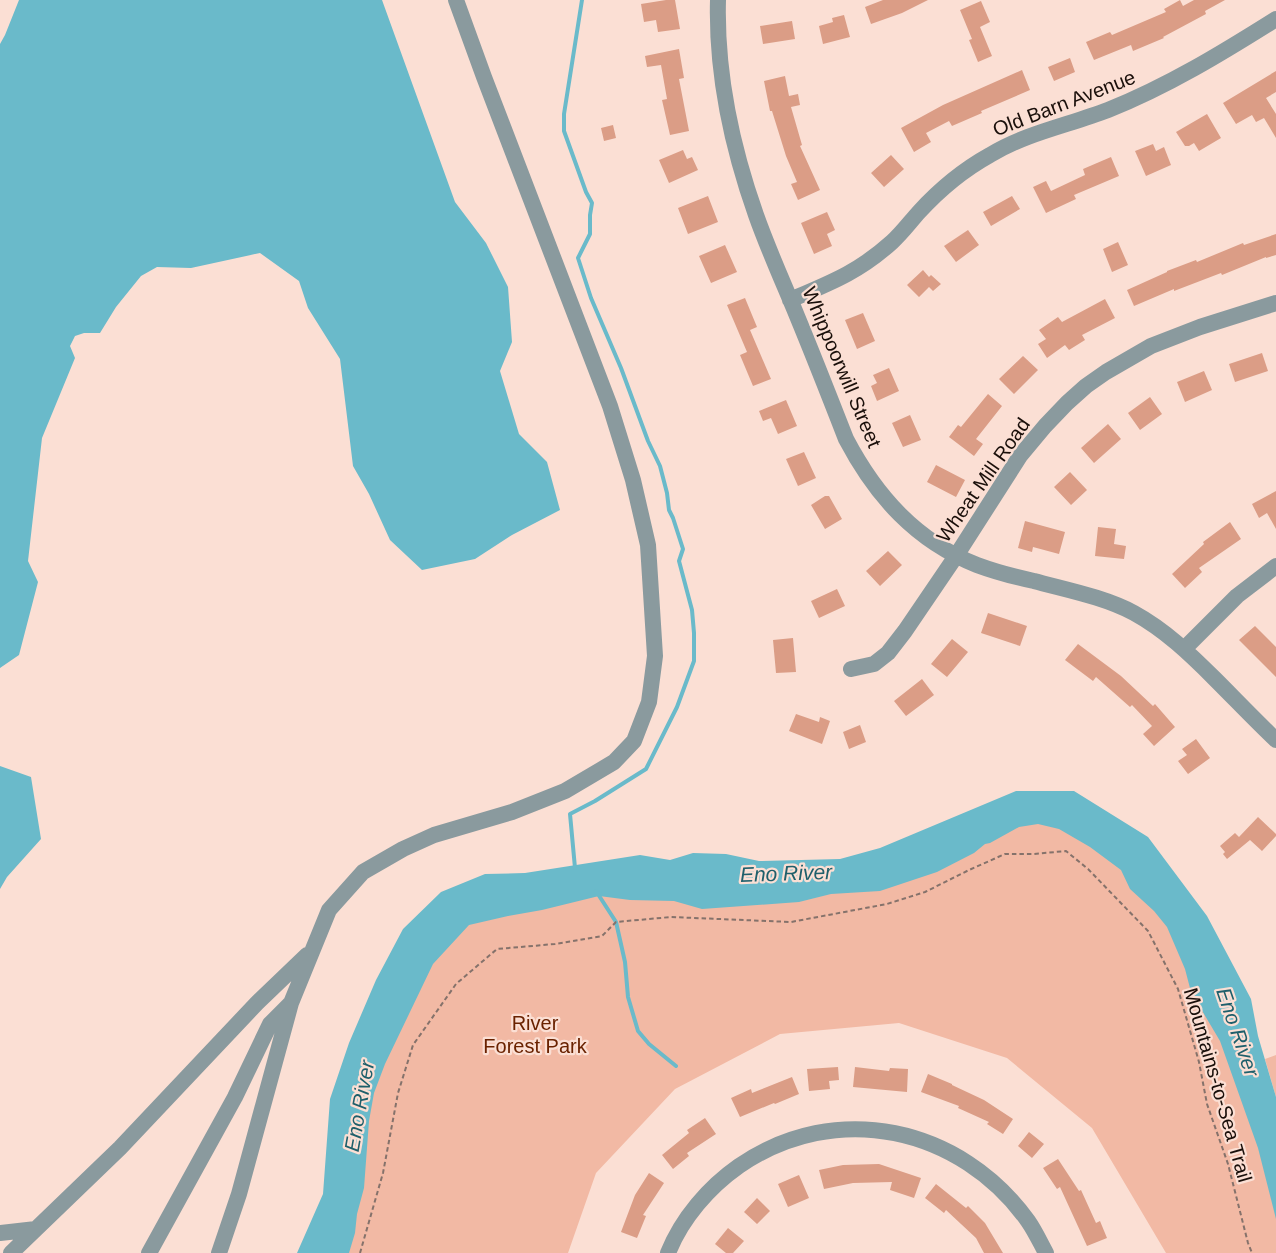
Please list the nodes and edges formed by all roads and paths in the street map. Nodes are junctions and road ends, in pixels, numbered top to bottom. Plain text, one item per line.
1 (456, 0) edge
2 (718, 0) edge
3 (1276, 20) edge
4 (790, 300) junction
5 (1276, 303) edge
6 (956, 556) junction
7 (1276, 566) edge
8 (1184, 649) junction
9 (851, 669) dead end
10 (1276, 740) edge
11 (312, 950) junction
12 (291, 1003) junction
13 (36, 1229) junction
14 (0, 1233) edge
15 (11, 1253) edge
16 (149, 1253) edge
17 (219, 1253) edge
18 (360, 1253) edge
19 (668, 1253) edge
20 (1046, 1253) edge
21 (1252, 1253) edge

1 - 11 street
2 - 4 street, Whippoorwill Street
3 - 4 street, Old Barn Avenue
4 - 6 street, Whippoorwill Street
5 - 6 street, Wheat Mill Road
6 - 8 street, Whippoorwill Street
6 - 9 street, Wheat Mill Road
7 - 8 street
8 - 10 street, Whippoorwill Street
11 - 12 street
11 - 13 street
12 - 16 street
12 - 17 street
13 - 14 street
13 - 15 street
18 - 21 path, Mountains-to-Sea Trail
19 - 20 street

